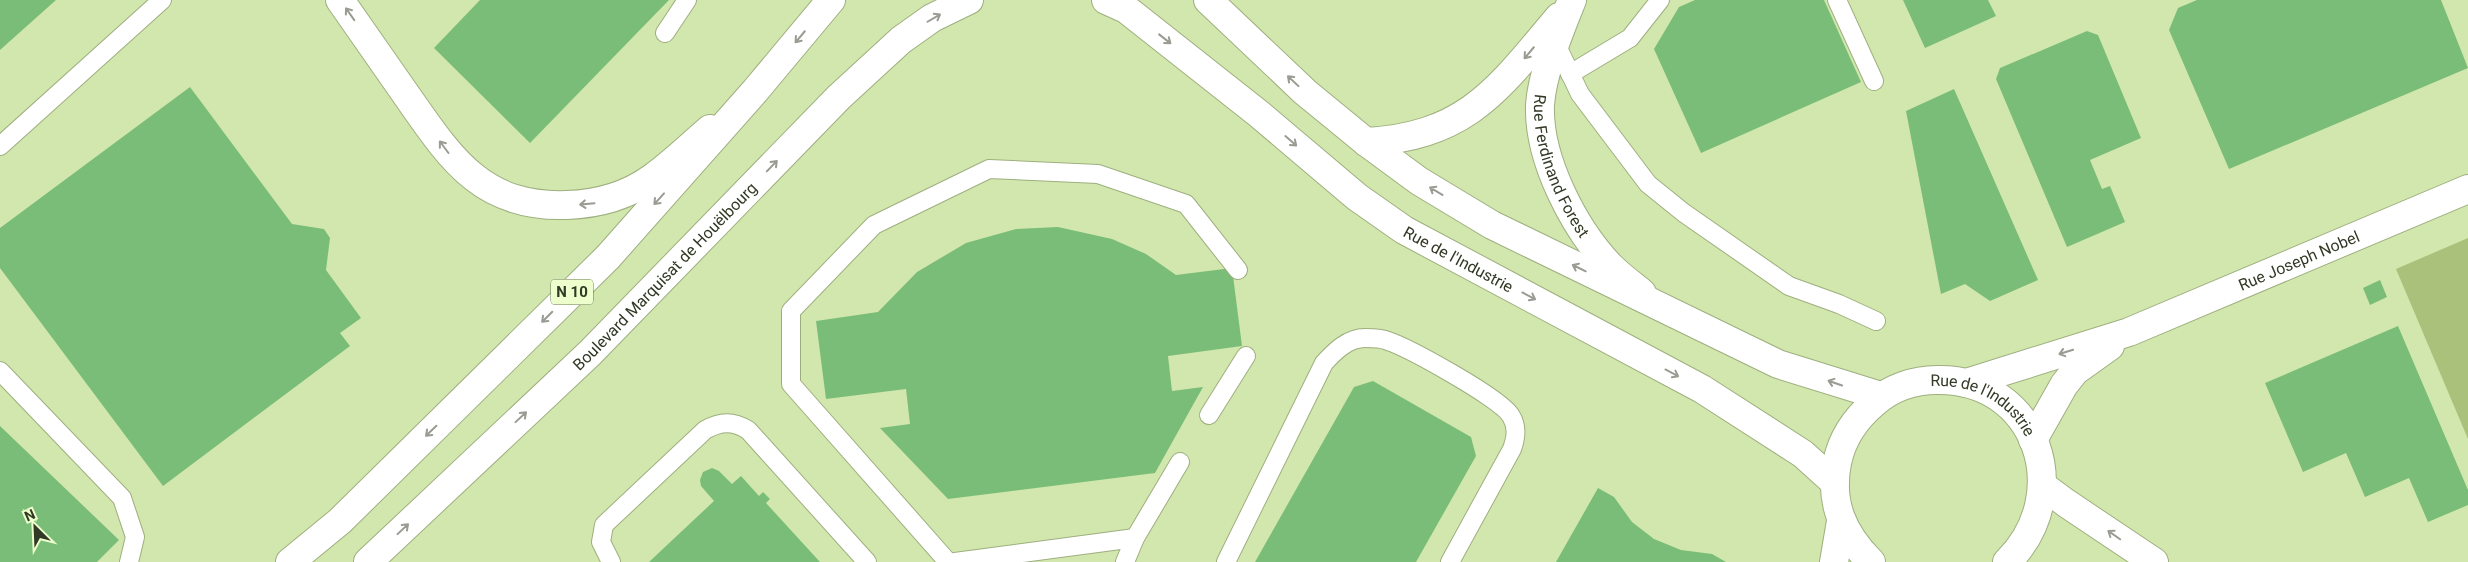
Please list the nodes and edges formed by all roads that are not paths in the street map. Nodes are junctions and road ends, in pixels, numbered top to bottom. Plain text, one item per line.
1 (162, 0) edge
2 (340, 0) edge
3 (687, 0) edge
4 (831, 0) edge
5 (969, 0) edge
6 (1106, 0) edge
7 (1208, 0) edge
8 (1660, 0) edge
9 (1837, 0) edge
10 (1572, 1) edge
11 (665, 32) dead end
12 (1556, 44) junction
13 (1570, 74) junction
14 (1874, 81) dead end
15 (755, 91) junction
16 (1366, 142) junction
17 (0, 146) edge
18 (2468, 188) edge
19 (1238, 270) dead end
20 (1654, 304) junction
21 (1876, 321) dead end
22 (2129, 332) junction
23 (1246, 356) dead end
24 (0, 371) edge
25 (1966, 383) junction
26 (1881, 396) junction
27 (1209, 415) dead end
28 (2033, 440) junction
29 (1180, 462) dead end
30 (1835, 483) junction
31 (2044, 486) junction
32 (1841, 521) junction
33 (1135, 538) junction
34 (129, 562) edge
35 (290, 562) edge
36 (368, 562) edge
37 (611, 562) edge
38 (867, 562) edge
39 (948, 562) edge
40 (955, 562) edge
41 (1124, 562) edge
42 (1226, 562) edge
43 (1450, 562) edge
44 (1834, 562) edge
45 (1871, 562) edge
46 (2007, 562) edge
47 (2154, 562) edge

1 - 17 lane
15 -> 2 main road
3 - 11 lane
4 -> 15 main road, N 10
36 -> 5 main road, Boulevard Marquisat de Houëlbourg
6 -> 30 main road, Rue de l'Industrie
16 -> 7 main road
8 - 13 lane
9 - 14 lane
10 - 12 main road, Rue Ferdinand Forest
10 -> 16 main road, Rue Ferdinand Forest
12 - 13 lane
12 - 20 main road, Rue Ferdinand Forest
13 - 21 lane
15 -> 35 main road, N 10
20 -> 16 main road
18 - 22 main road, Rue Joseph Nobel
19 - 39 lane
26 -> 20 main road
22 -> 25 main road, Rue Joseph Nobel
22 - 28 main road, Rue Joseph Nobel
23 - 27 lane
24 - 34 lane
25 - 26 main road, Rue de l'Industrie
25 - 28 main road, Rue de l'Industrie
26 - 30 main road, Rue de l'Industrie
28 - 31 main road, Rue de l'Industrie
29 - 33 lane
30 - 32 main road, Rue de l'Industrie
31 - 46 main road, Rue de l'Industrie
47 -> 31 main road
32 - 44 main road
32 - 45 main road, Rue de l'Industrie
33 - 40 lane
33 - 41 lane
37 - 38 lane
42 - 43 lane

